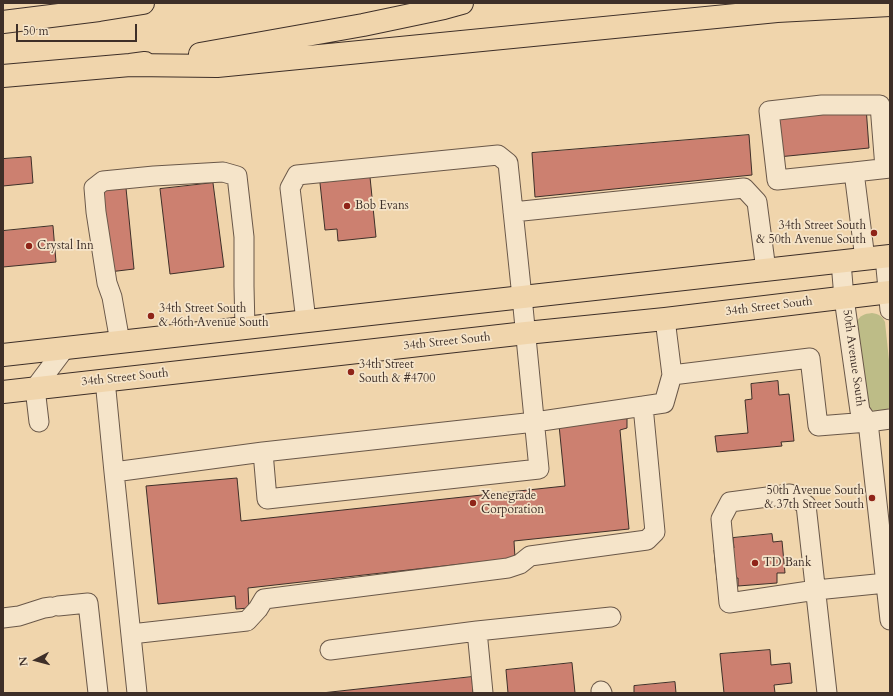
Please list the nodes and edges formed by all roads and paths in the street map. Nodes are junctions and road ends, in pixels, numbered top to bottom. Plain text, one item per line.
1 (143, 3) edge
2 (462, 3) edge
3 (890, 5) edge
4 (3, 22) edge
5 (130, 65) junction
6 (3, 76) edge
7 (887, 168) edge
8 (854, 172) junction
9 (513, 212) junction
10 (880, 257) edge
11 (841, 262) junction
12 (766, 270) junction
13 (522, 297) junction
14 (844, 298) junction
15 (889, 298) edge
16 (665, 319) junction
17 (306, 321) junction
18 (245, 328) junction
19 (526, 333) junction
20 (120, 342) junction
21 (65, 348) junction
22 (3, 355) edge
23 (672, 375) junction
24 (105, 380) junction
25 (35, 388) junction
26 (3, 392) edge
27 (643, 406) junction
28 (890, 419) edge
29 (39, 422) dead end
30 (535, 422) junction
31 (868, 422) junction
32 (263, 452) junction
33 (114, 472) junction
34 (888, 581) edge
35 (816, 590) junction
36 (611, 617) dead end
37 (3, 618) edge
38 (890, 620) edge
39 (477, 631) junction
40 (131, 634) junction
41 (330, 650) dead end
42 (98, 693) edge
43 (137, 693) edge
44 (483, 693) edge
45 (827, 693) edge

1 - 4 highway
2 - 5 highway
3 - 5 highway
5 - 6 highway
7 - 8 street
7 - 8 street
8 - 10 street
9 - 12 street
9 - 13 street
9 - 17 street
10 - 11 highway
10 - 15 street
11 - 12 highway
11 - 14 street, 50th Avenue South
12 - 13 highway
13 - 17 highway
13 - 19 street
14 - 15 highway, 34th Street South
14 - 16 highway, 34th Street South
14 - 31 street, 50th Avenue South
16 - 19 highway, 34th Street South
16 - 23 street
17 - 18 highway
18 - 20 highway
18 - 20 street
19 - 24 highway, 34th Street South
19 - 30 street
20 - 21 highway
21 - 22 highway
21 - 25 street
23 - 27 street
23 - 31 street
24 - 25 highway, 34th Street South
24 - 33 street
25 - 26 highway, 34th Street South
25 - 29 street
27 - 30 street
27 - 40 street
28 - 31 street
30 - 32 street
30 - 32 street
31 - 34 street, 50th Avenue South
32 - 33 street
33 - 40 street
34 - 35 street
34 - 38 street, 50th Avenue South
35 - 35 street
35 - 45 street
36 - 39 street
37 - 42 street
39 - 41 street
39 - 44 street
40 - 43 street

